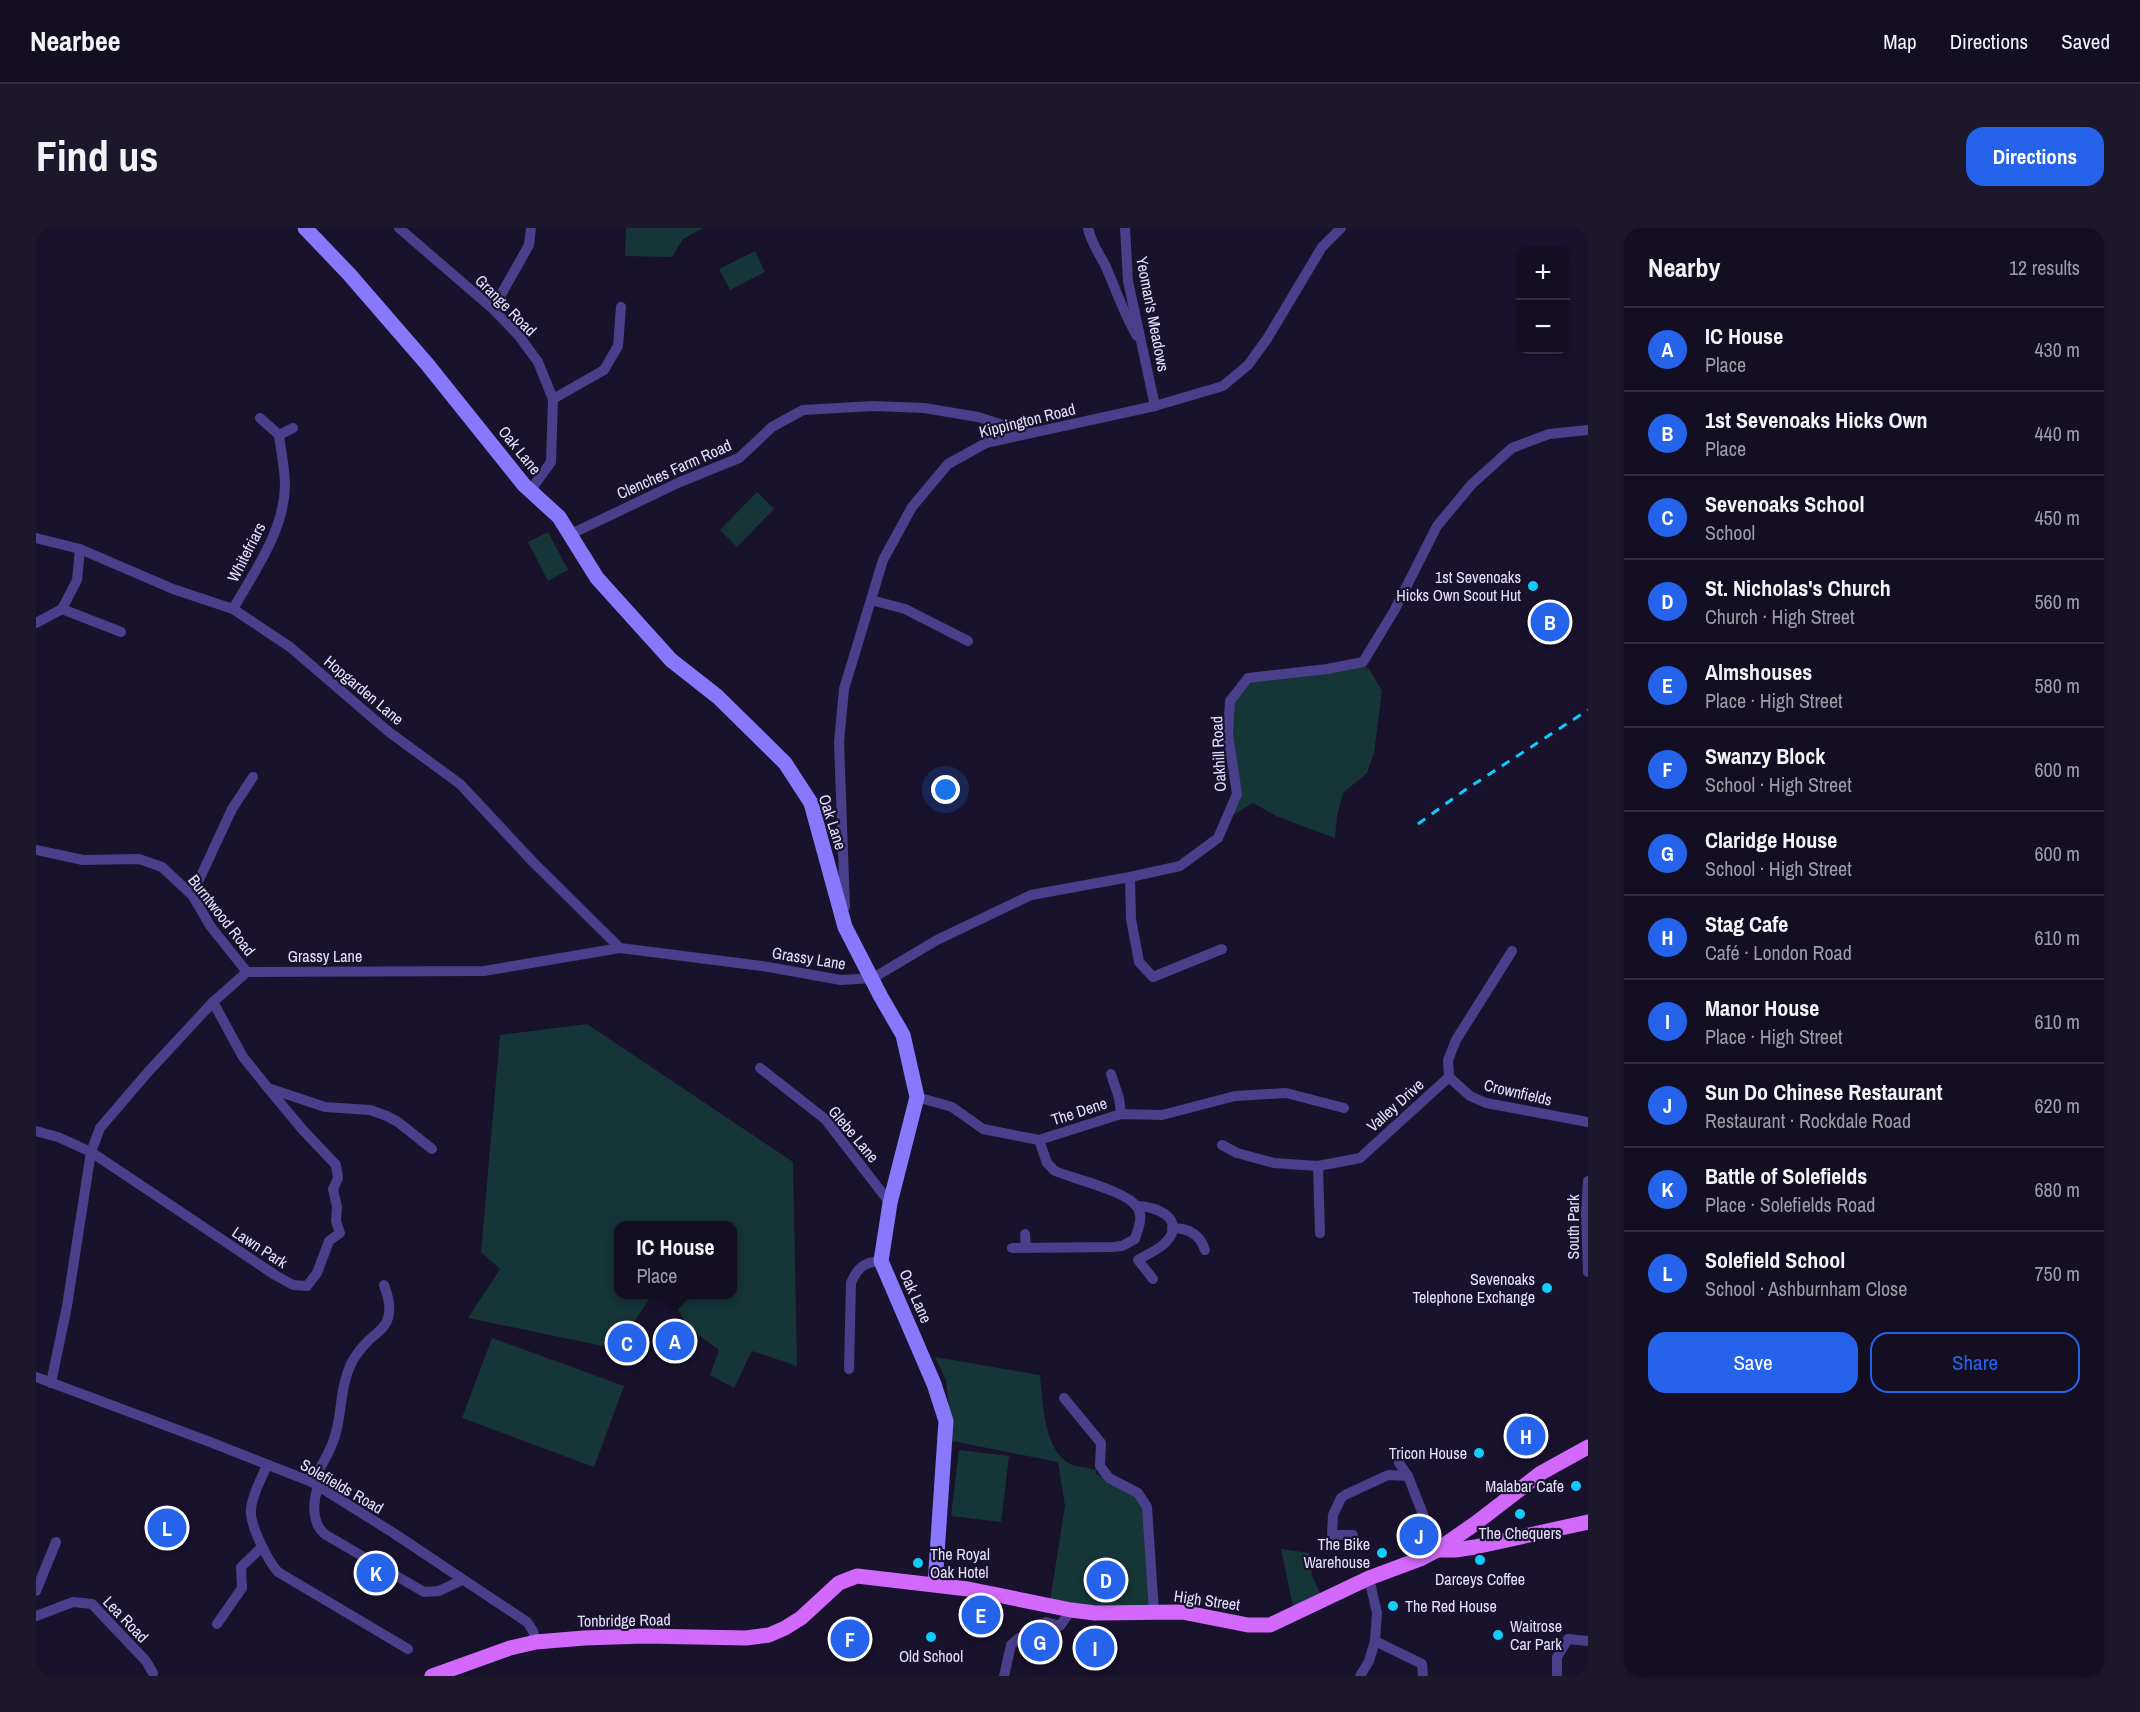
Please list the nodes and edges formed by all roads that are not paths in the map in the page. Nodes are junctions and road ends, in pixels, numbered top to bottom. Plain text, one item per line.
1 (304, 228) edge
2 (399, 228) edge
3 (531, 228) edge
4 (1088, 228) edge
5 (1125, 228) edge
6 (1341, 228) edge
7 (621, 307) dead end
8 (493, 309) junction
9 (1143, 347) junction
10 (553, 399) junction
11 (1155, 406) junction
12 (260, 418) dead end
13 (292, 428) dead end
14 (1588, 430) edge
15 (1029, 433) junction
16 (279, 435) junction
17 (530, 491) junction
18 (571, 534) junction
19 (36, 538) edge
20 (80, 549) junction
21 (871, 600) junction
22 (62, 609) junction
23 (233, 609) junction
24 (36, 623) edge
25 (121, 632) dead end
26 (968, 641) dead end
27 (253, 777) dead end
28 (36, 850) edge
29 (1130, 877) junction
30 (192, 895) junction
31 (846, 927) junction
32 (620, 948) junction
33 (1222, 949) dead end
34 (1512, 951) dead end
35 (247, 972) junction
36 (873, 978) junction
37 (213, 1002) junction
38 (760, 1068) dead end
39 (1449, 1077) junction
40 (1127, 1081) dead end
41 (268, 1088) junction
42 (917, 1097) junction
43 (1344, 1108) dead end
44 (1121, 1114) junction
45 (1588, 1122) edge
46 (36, 1131) edge
47 (1039, 1140) junction
48 (1222, 1145) dead end
49 (432, 1149) dead end
50 (91, 1152) junction
51 (1318, 1166) junction
52 (1588, 1181) edge
53 (890, 1203) junction
54 (1137, 1206) junction
55 (1172, 1228) junction
56 (1320, 1233) dead end
57 (1025, 1234) dead end
58 (1012, 1248) dead end
59 (1026, 1248) junction
60 (1205, 1250) dead end
61 (881, 1262) junction
62 (1588, 1272) edge
63 (1153, 1279) dead end
64 (384, 1285) dead end
65 (849, 1369) dead end
66 (36, 1377) edge
67 (51, 1383) junction
68 (1064, 1398) dead end
69 (1588, 1447) edge
70 (1399, 1463) dead end
71 (267, 1465) junction
72 (1408, 1476) junction
73 (315, 1484) junction
74 (1588, 1522) edge
75 (1465, 1530) junction
76 (1353, 1535) dead end
77 (56, 1542) dead end
78 (262, 1547) junction
79 (1475, 1547) junction
80 (1437, 1550) junction
81 (1369, 1578) junction
82 (462, 1580) junction
83 (935, 1584) junction
84 (36, 1591) edge
85 (814, 1606) joint
86 (1071, 1610) junction
87 (1154, 1612) junction
88 (36, 1616) edge
89 (217, 1624) dead end
90 (1375, 1641) junction
91 (1588, 1641) edge
92 (536, 1642) junction
93 (408, 1649) dead end
94 (153, 1673) dead end
95 (432, 1676) edge
96 (1004, 1676) edge
97 (1360, 1676) edge
98 (1423, 1676) edge
99 (1557, 1676) edge

1 - 17 street, Oak Lane
2 - 8 street, Grange Road
3 - 8 street
4 - 9 street
5 - 9 street, Yeoman's Meadows
6 - 11 street, Kippington Road
7 - 10 street
8 - 10 street, Grange Road
9 - 11 street, Yeoman's Meadows
10 - 17 street, Grange Road
11 - 15 street, Kippington Road
12 - 16 street
13 - 16 street
14 - 29 street, Oakhill Road
15 - 18 street, Clenches Farm Road
15 - 21 street, Kippington Road
16 - 23 street, Whitefriars
17 - 18 street, Oak Lane
18 - 31 street, Oak Lane
19 - 20 street, Hopgarden Lane
20 - 22 street
20 - 23 street, Hopgarden Lane
21 - 26 street
21 - 31 street, Kippington Road
22 - 24 street
22 - 25 street
23 - 32 street, Hopgarden Lane
27 - 30 street
28 - 30 street, Burntwood Road
29 - 33 street
29 - 36 street, Oakhill Road
30 - 35 street, Burntwood Road
31 - 36 street, Oak Lane
32 - 35 street, Grassy Lane
32 - 36 street, Grassy Lane
34 - 39 street
35 - 37 street
36 - 42 street, Oak Lane
37 - 41 street
37 - 50 street
38 - 53 street, Glebe Lane
39 - 45 street, Crownfields
39 - 51 street, Valley Drive
40 - 44 street
41 - 49 street
41 - 50 street, Lawn Park
42 - 47 street, The Dene
42 - 53 street, Oak Lane
43 - 44 street, The Dene
44 - 47 street, The Dene
46 - 50 street
47 - 54 street
48 - 51 street, Valley Drive
50 - 67 street
51 - 56 street
52 - 62 street, South Park
53 - 61 street, Oak Lane
54 - 55 street
54 - 59 street
55 - 60 street
55 - 63 street
57 - 59 street
58 - 59 street
61 - 65 street
61 - 83 street, Oak Lane
64 - 73 street
66 - 67 street, Solefields Road
67 - 71 street, Solefields Road
68 - 87 street
69 - 75 main road
70 - 72 street
71 - 73 street, Solefields Road
71 - 78 street
72 - 76 street
72 - 80 street
73 - 82 street, Solefields Road
73 - 82 street
74 - 79 main road, High Street
75 - 79 main road
75 - 80 main road
77 - 84 street
78 - 89 street
78 - 93 street
79 - 80 main road, High Street
80 - 81 main road, High Street
81 - 87 main road, High Street
81 - 90 street
82 - 92 street, Solefields Road
83 - 85 main road, High Street
83 - 86 main road, High Street
85 - 92 main road, Tonbridge Road
86 - 87 main road, High Street
86 - 96 street
88 - 94 street, Lea Road
90 - 97 street
90 - 98 street
91 - 99 street
92 - 95 main road, Tonbridge Road

